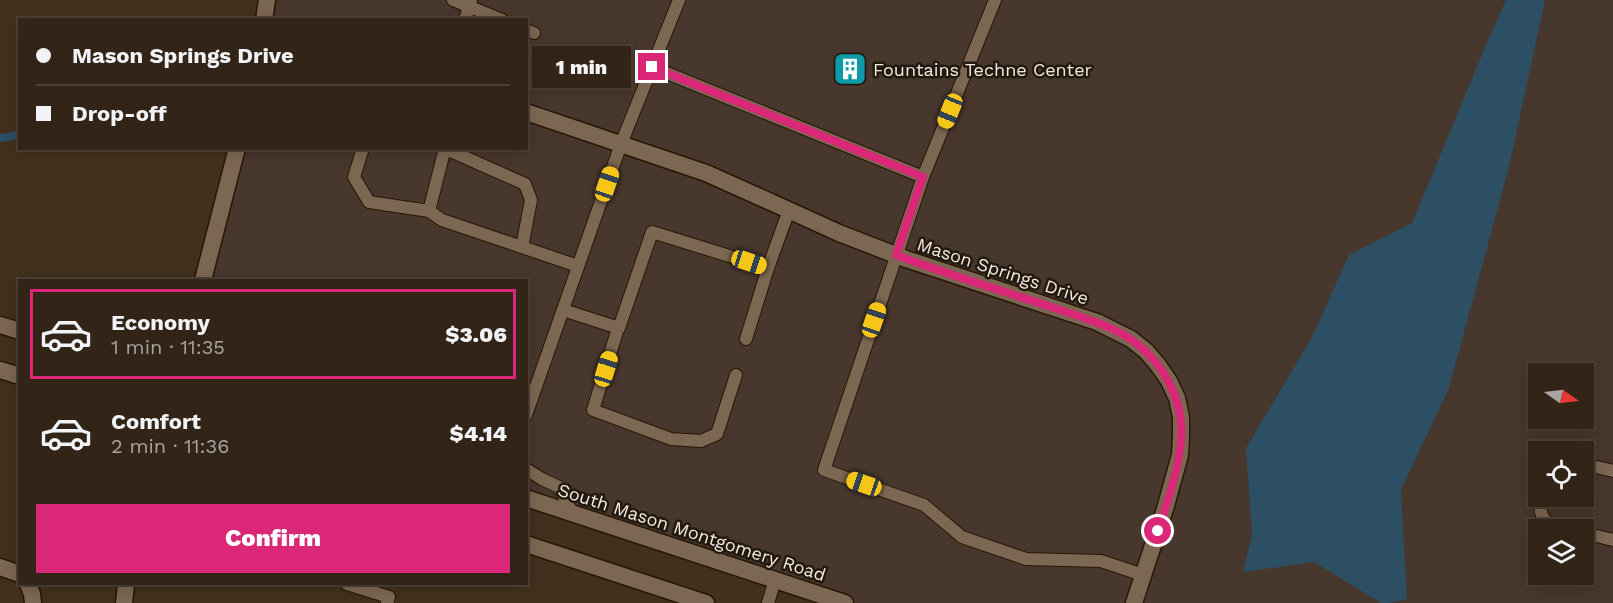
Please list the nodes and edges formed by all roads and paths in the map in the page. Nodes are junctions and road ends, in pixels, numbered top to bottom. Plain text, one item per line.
1 (267, 0) edge
2 (453, 0) edge
3 (680, 0) edge
4 (995, 0) edge
5 (470, 3) edge
6 (264, 18) edge
7 (466, 18) edge
8 (498, 18) edge
9 (652, 67) junction
10 (528, 113) edge
11 (621, 144) junction
12 (236, 150) edge
13 (362, 150) edge
14 (445, 150) edge
15 (447, 150) edge
16 (923, 177) junction
17 (789, 210) junction
18 (429, 211) junction
19 (522, 247) junction
20 (896, 255) junction
21 (578, 266) junction
22 (768, 268) junction
23 (203, 279) edge
24 (563, 310) junction
25 (0, 325) edge
26 (618, 328) junction
27 (18, 330) edge
28 (747, 339) dead end
29 (0, 370) edge
30 (18, 375) edge
31 (735, 375) dead end
32 (528, 409) edge
33 (1594, 466) edge
34 (528, 470) edge
35 (1613, 471) edge
36 (528, 499) edge
37 (573, 514) junction
38 (1594, 535) edge
39 (1613, 540) edge
40 (528, 545) edge
41 (0, 567) edge
42 (18, 573) edge
43 (1143, 575) junction
44 (775, 580) junction
45 (28, 585) edge
46 (126, 585) edge
47 (350, 585) edge
48 (33, 603) edge
49 (124, 603) edge
50 (387, 603) edge
51 (706, 603) edge
52 (768, 603) edge
53 (844, 603) edge
54 (1134, 603) edge

1 - 6 street
2 - 5 lane
3 - 9 lane
4 - 16 lane
5 - 7 lane
5 - 8 lane
9 - 11 lane
9 - 16 lane
10 - 11 street, Mason Springs Drive
11 - 17 street, Mason Springs Drive
11 - 21 lane
12 - 23 street
13 - 18 lane
14 - 18 lane
15 - 19 lane
16 - 20 lane
17 - 20 street, Mason Springs Drive
17 - 22 lane
18 - 19 lane
19 - 21 lane
20 - 43 street, Mason Springs Drive
20 - 43 lane
21 - 24 lane
22 - 26 lane
22 - 28 lane
24 - 26 lane
24 - 32 lane
25 - 27 street
26 - 31 lane
29 - 30 street
33 - 35 lane
34 - 37 lane
36 - 37 street, South Mason Montgomery Road
37 - 44 street, South Mason Montgomery Road
38 - 39 lane
40 - 51 street
41 - 42 street
43 - 54 street, Mason Springs Drive
44 - 52 lane
44 - 53 street, South Mason Montgomery Road
45 - 48 street
46 - 49 street
47 - 50 lane

